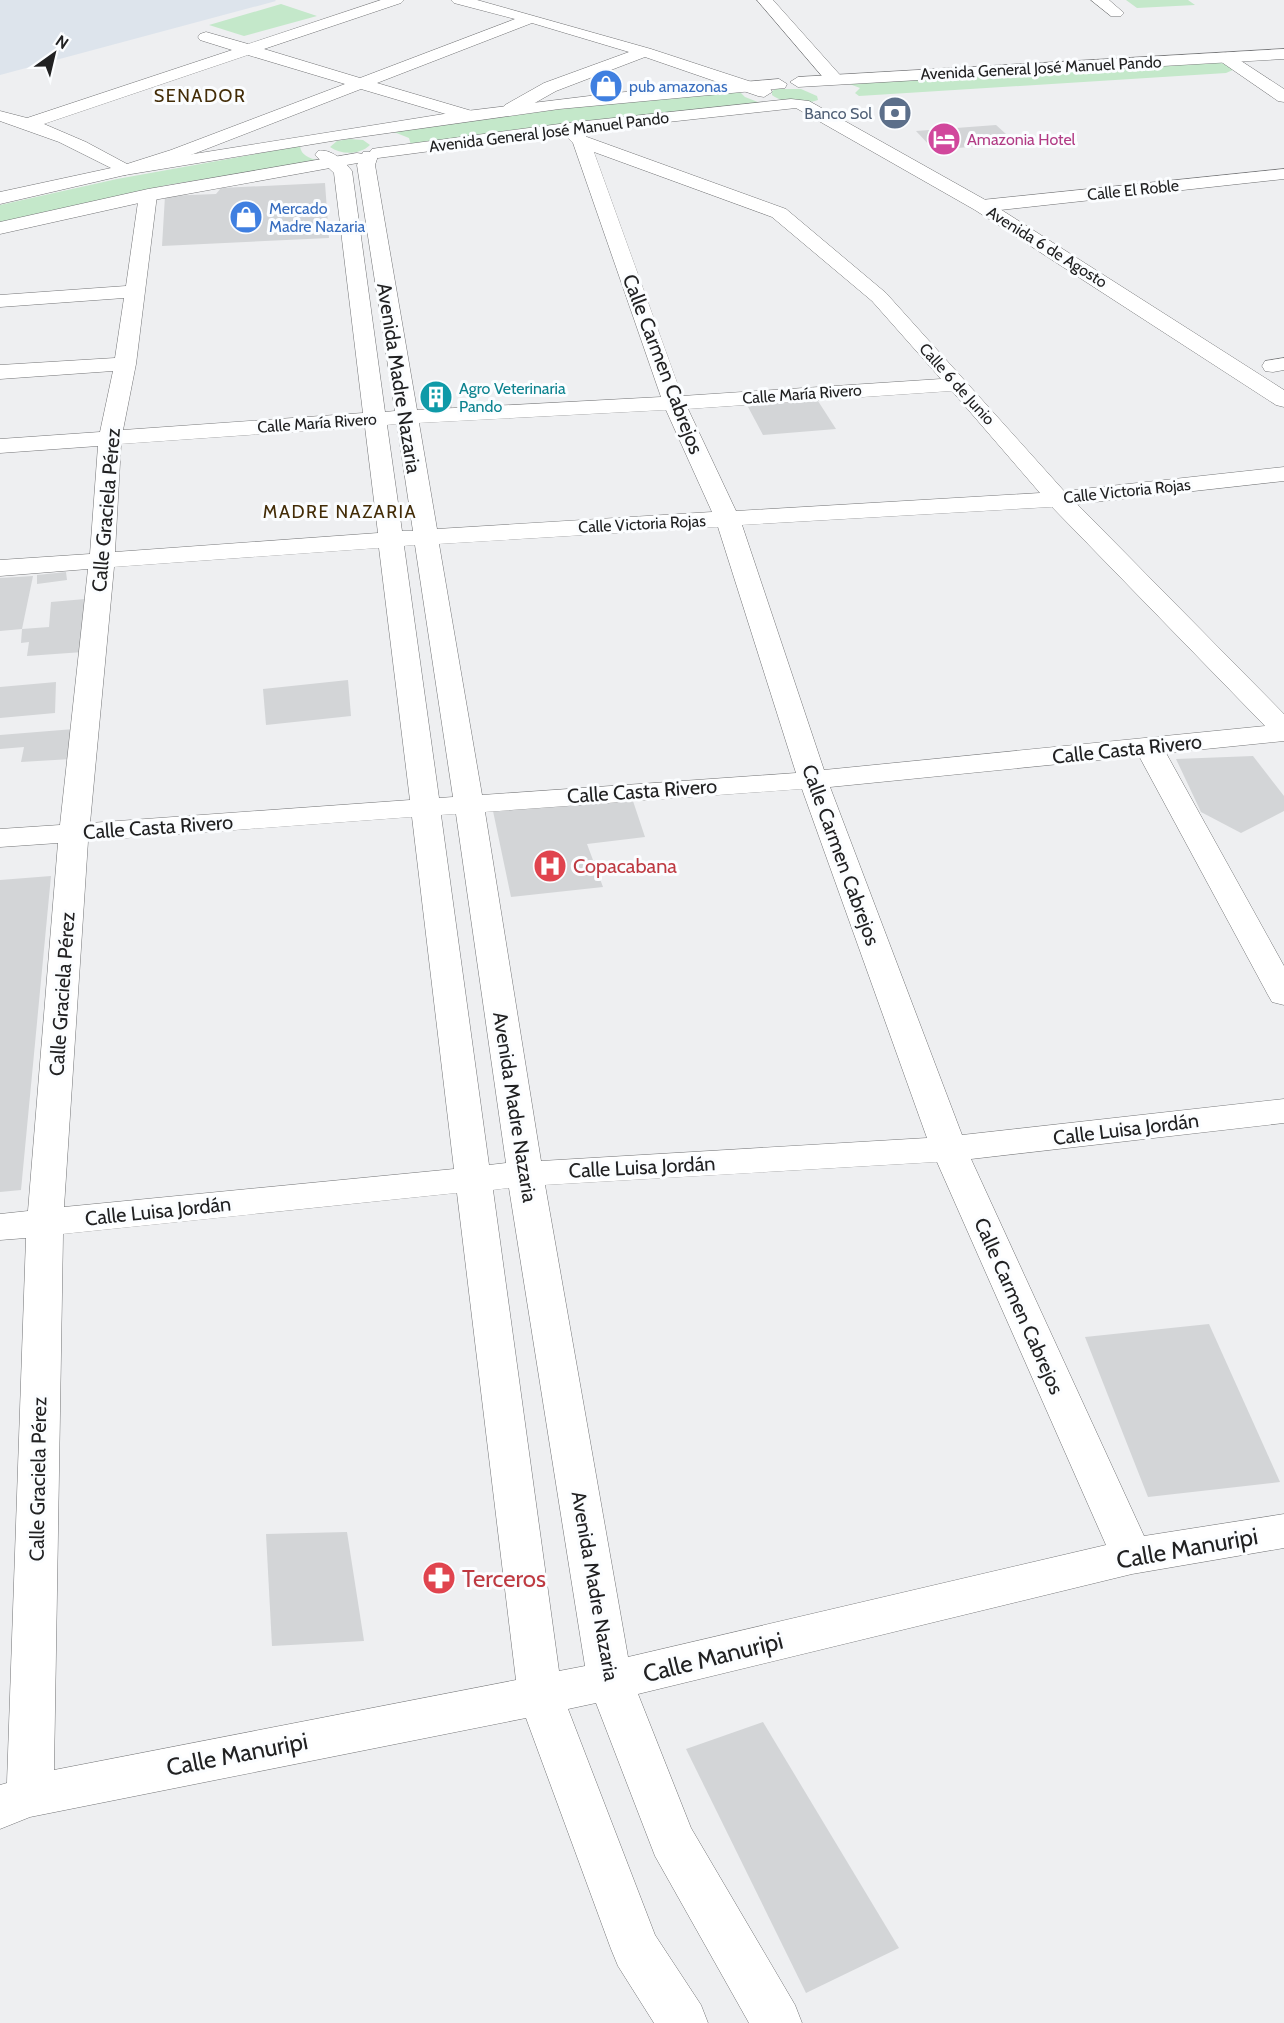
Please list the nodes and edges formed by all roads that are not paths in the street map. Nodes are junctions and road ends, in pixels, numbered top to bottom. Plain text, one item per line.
1 (396, 0) edge
2 (459, 0) edge
3 (765, 0) edge
4 (1100, 0) edge
5 (1116, 13) dead end
6 (531, 18) junction
7 (206, 37) dead end
8 (243, 50) junction
9 (645, 52) junction
10 (1284, 54) edge
11 (1226, 58) junction
12 (1284, 75) edge
13 (1252, 77) junction
14 (1228, 79) dead end
15 (358, 83) junction
16 (550, 87) junction
17 (764, 88) junction
18 (830, 93) junction
19 (1284, 97) edge
20 (594, 100) junction
21 (797, 105) junction
22 (511, 109) junction
23 (466, 115) junction
24 (0, 116) edge
25 (29, 123) junction
26 (574, 135) junction
27 (348, 151) junction
28 (125, 170) junction
29 (1284, 174) edge
30 (148, 195) junction
31 (0, 198) edge
32 (1005, 204) junction
33 (982, 206) junction
34 (0, 228) edge
35 (1104, 262) dead end
36 (134, 291) junction
37 (0, 302) edge
38 (1253, 354) dead end
39 (125, 364) junction
40 (1280, 368) edge
41 (0, 372) edge
42 (958, 384) junction
43 (1284, 400) edge
44 (674, 403) junction
45 (390, 418) junction
46 (110, 439) junction
47 (0, 446) edge
48 (1284, 474) edge
49 (1058, 499) junction
50 (728, 518) junction
51 (426, 537) junction
52 (391, 539) junction
53 (102, 560) junction
54 (0, 568) edge
55 (1284, 732) edge
56 (1148, 747) junction
57 (813, 780) junction
58 (469, 803) junction
59 (426, 807) junction
60 (74, 833) junction
61 (0, 838) edge
62 (1284, 994) edge
63 (1284, 1111) edge
64 (949, 1149) junction
65 (525, 1174) junction
66 (474, 1179) junction
67 (45, 1222) junction
68 (0, 1227) edge
69 (1284, 1531) edge
70 (1132, 1556) junction
71 (610, 1681) junction
72 (540, 1695) junction
73 (15, 1801) edge
74 (683, 2023) edge
75 (777, 2023) edge

1 - 8 street
2 - 6 street, Avenida 6 de Agosto
3 - 18 street
4 - 5 street
6 - 9 street, Avenida 6 de Agosto
6 - 15 street
7 - 8 street
8 - 15 street
8 - 25 street
9 - 16 street
9 - 17 street, Avenida 6 de Agosto
10 - 11 street, Avenida General José Manuel Pando
11 - 13 street
11 - 18 street, Avenida General José Manuel Pando
12 - 13 street
13 - 14 street
13 - 19 street
15 - 23 street
15 - 28 street
16 - 20 street
16 - 22 street
17 - 18 street, Avenida General José Manuel Pando
17 - 20 street, Avenida General José Manuel Pando
17 - 21 street, Avenida 6 de Agosto
18 - 21 street, Avenida General José Manuel Pando
18 - 32 street, Avenida 6 de Agosto
20 - 22 street, Avenida General José Manuel Pando
21 - 26 street, Avenida General José Manuel Pando
21 - 33 street, Avenida 6 de Agosto
22 - 23 street, Avenida General José Manuel Pando
23 - 27 street, Avenida General José Manuel Pando
24 - 25 street
25 - 28 street
26 - 27 street, Avenida General José Manuel Pando
26 - 42 street, Calle 6 de Junio
26 - 44 street, Calle Carmen Cabrejos
27 - 28 street, Avenida General José Manuel Pando
27 - 30 street, Avenida General José Manuel Pando
27 - 45 street, Avenida Madre Nazaria
28 - 31 street, Avenida General José Manuel Pando
29 - 32 street, Calle El Roble
30 - 34 street, Avenida General José Manuel Pando
30 - 36 street, Calle Graciela Pérez
32 - 33 street, Calle El Roble
32 - 35 street, Avenida 6 de Agosto
33 - 43 street, Avenida 6 de Agosto
36 - 37 street
36 - 39 street, Calle Graciela Pérez
38 - 40 street
39 - 41 street
39 - 46 street, Calle Graciela Pérez
42 - 44 street, Calle María Rivero
42 - 49 street, Calle 6 de Junio
44 - 45 street, Calle María Rivero
44 - 50 street, Calle Carmen Cabrejos
45 - 46 street, Calle María Rivero
45 - 51 street, Avenida Madre Nazaria
45 - 52 street, Avenida Madre Nazaria
46 - 47 street, Calle María Rivero
46 - 53 street, Calle Graciela Pérez
48 - 49 street, Calle Victoria Rojas
49 - 50 street, Calle Victoria Rojas
49 - 55 street, Calle 6 de Junio
50 - 51 street, Calle Victoria Rojas
50 - 57 street, Calle Carmen Cabrejos
51 - 52 street, Calle Victoria Rojas
51 - 58 street, Avenida Madre Nazaria
52 - 53 street, Calle Victoria Rojas
52 - 59 street, Avenida Madre Nazaria
53 - 54 street, Calle Victoria Rojas
53 - 60 street, Calle Graciela Pérez
55 - 56 street, Calle Casta Rivero
56 - 57 street, Calle Casta Rivero
56 - 62 street
57 - 58 street, Calle Casta Rivero
57 - 64 street, Calle Carmen Cabrejos
58 - 59 street, Calle Casta Rivero
58 - 65 street, Avenida Madre Nazaria
59 - 60 street, Calle Casta Rivero
59 - 66 street, Avenida Madre Nazaria
60 - 61 street, Calle Casta Rivero
60 - 67 street, Calle Graciela Pérez
63 - 64 street, Calle Luisa Jordán
64 - 65 street, Calle Luisa Jordán
64 - 70 street, Calle Carmen Cabrejos
65 - 66 street, Calle Luisa Jordán
65 - 71 street, Avenida Madre Nazaria
66 - 67 street, Calle Luisa Jordán
66 - 72 street, Avenida Madre Nazaria
67 - 68 street, Calle Luisa Jordán
67 - 73 street, Calle Graciela Pérez
69 - 70 street, Calle Manuripi
70 - 71 street, Calle Manuripi
71 - 72 street, Calle Manuripi
71 - 75 street, Avenida Madre Nazaria
72 - 73 street, Calle Manuripi
72 - 74 street, Avenida Madre Nazaria

